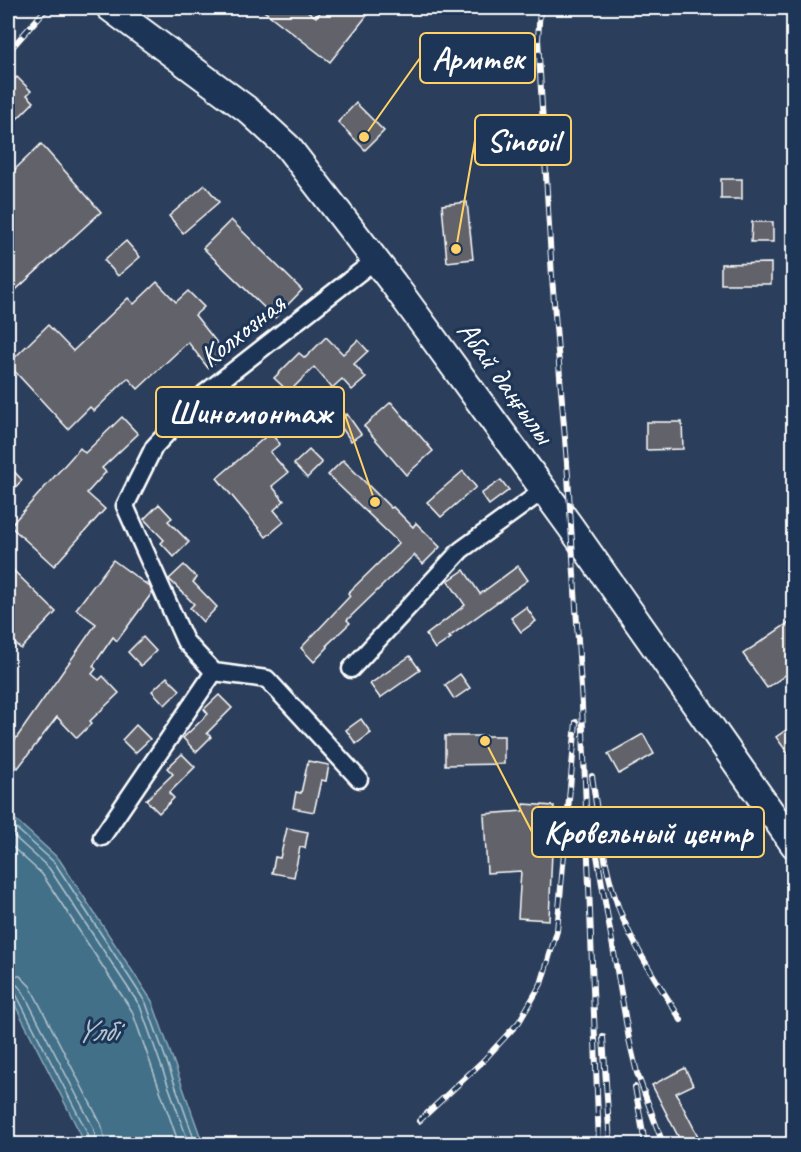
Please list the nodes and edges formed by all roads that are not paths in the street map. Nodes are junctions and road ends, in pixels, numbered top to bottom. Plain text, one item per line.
1 (110, 8) edge
2 (374, 261) junction
3 (544, 490) junction
4 (351, 669) dead end
5 (214, 672) junction
6 (359, 778) dead end
7 (102, 837) dead end
8 (794, 845) edge

1 - 2 main road, Абай даңғылы
2 - 3 main road, Абай даңғылы
2 - 5 street, Колхозная
3 - 4 street
3 - 8 main road, Абай даңғылы
5 - 6 street
5 - 7 street

